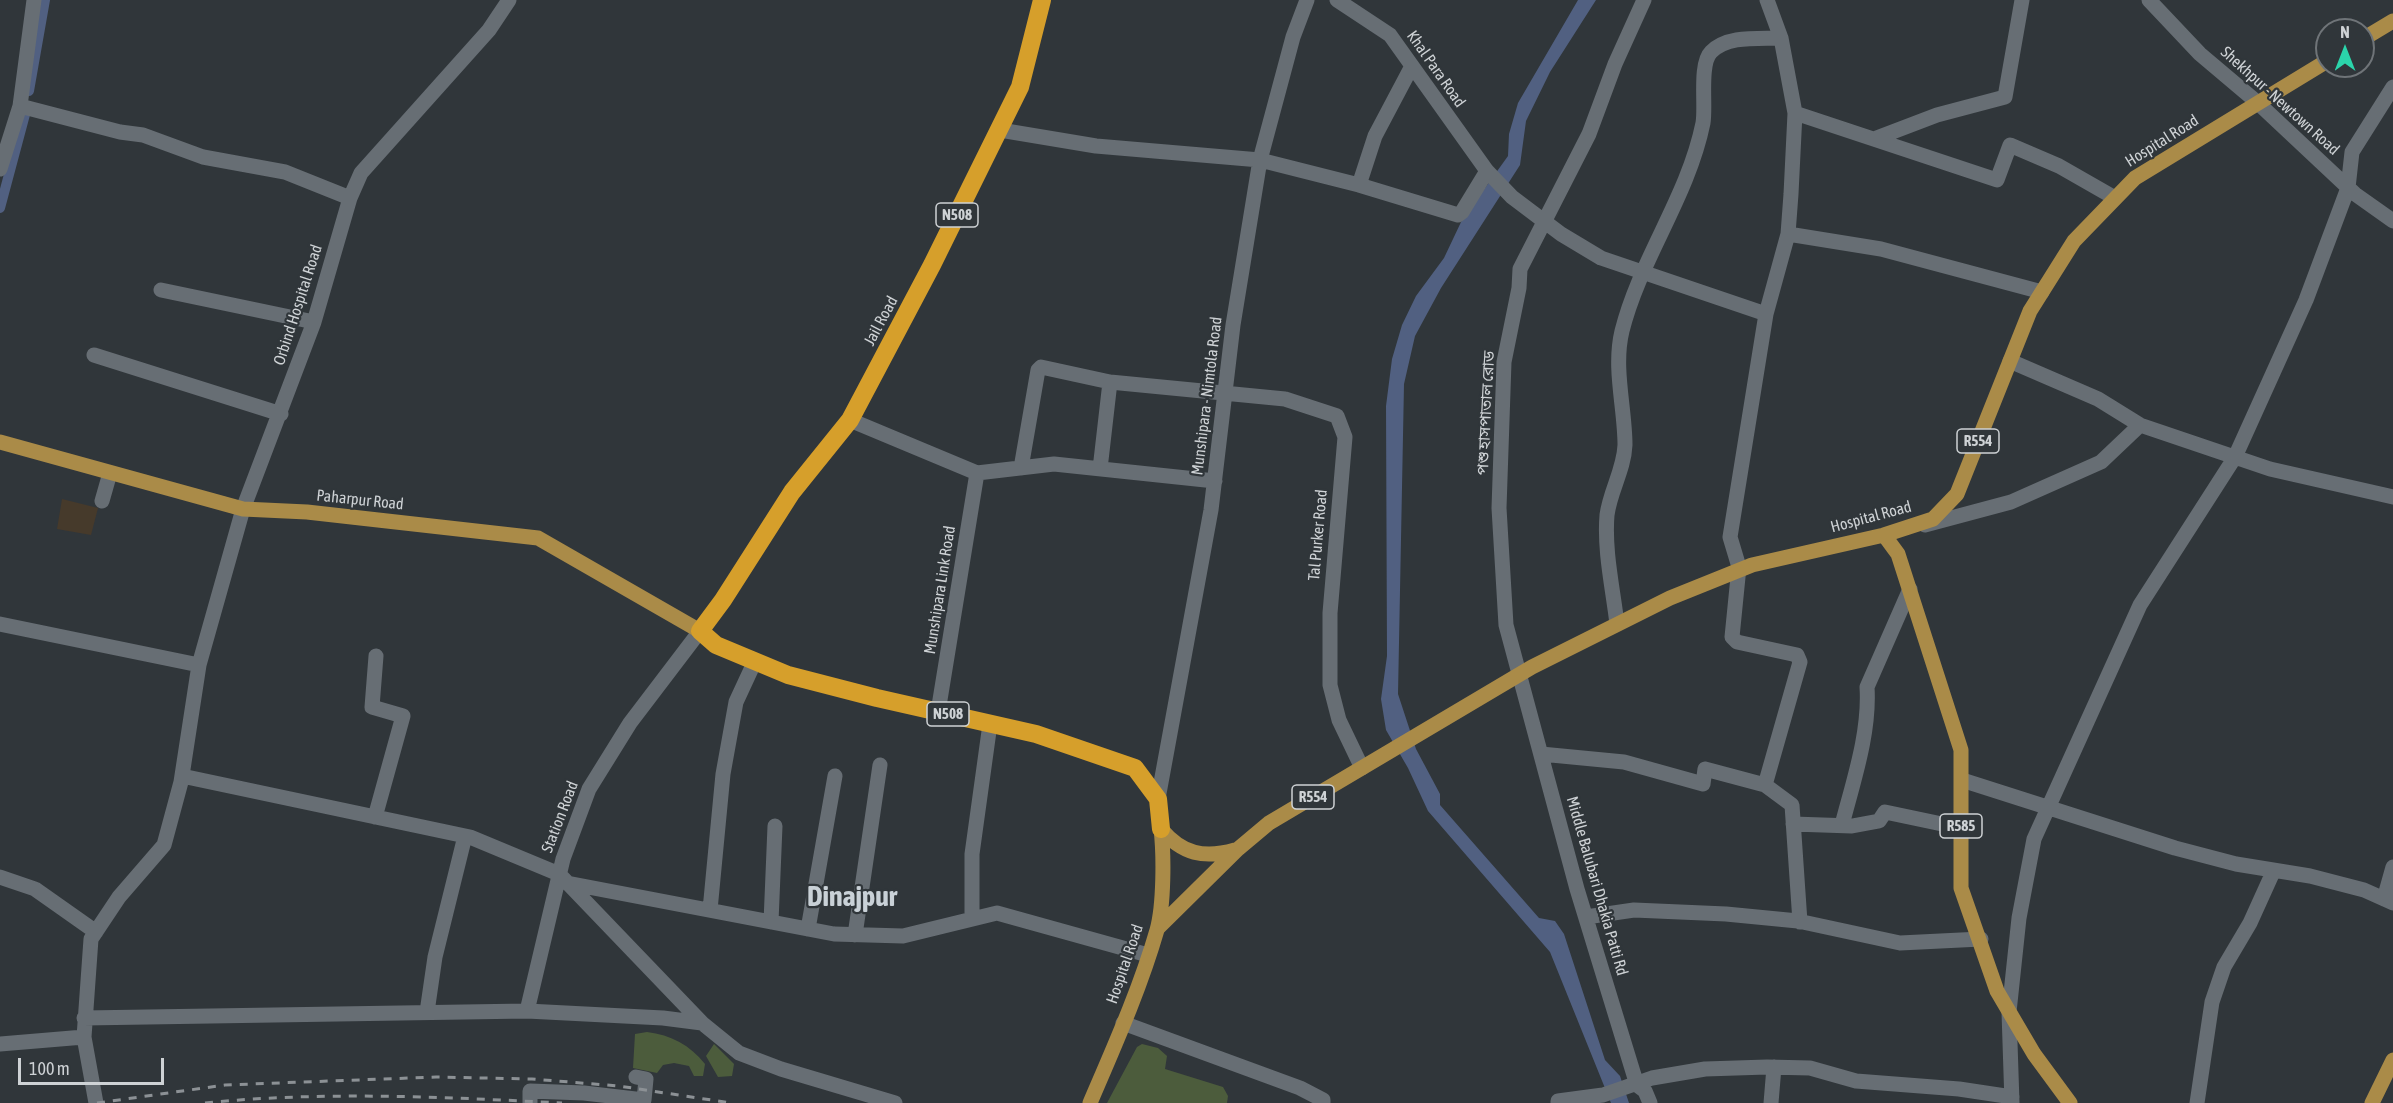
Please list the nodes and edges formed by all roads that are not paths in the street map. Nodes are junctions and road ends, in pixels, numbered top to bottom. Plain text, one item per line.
1 (34, 0) edge
2 (508, 0) edge
3 (1042, 0) edge
4 (1307, 0) edge
5 (1337, 0) edge
6 (1644, 0) edge
7 (1767, 0) edge
8 (2022, 0) edge
9 (2150, 0) edge
10 (2393, 21) edge
11 (2375, 32) edge
12 (1781, 38) junction
13 (1412, 66) junction
14 (2315, 68) edge
15 (2393, 87) edge
16 (2258, 104) junction
17 (20, 106) junction
18 (1795, 113) junction
19 (1000, 130) junction
20 (1874, 139) junction
21 (1260, 160) junction
22 (0, 168) edge
23 (1489, 172) junction
24 (1359, 185) junction
25 (2348, 188) junction
26 (350, 198) junction
27 (2115, 198) junction
28 (2393, 221) edge
29 (1545, 222) junction
30 (1788, 234) junction
31 (1643, 273) junction
32 (161, 290) dead end
33 (2042, 292) junction
34 (1766, 314) junction
35 (314, 322) junction
36 (94, 355) dead end
37 (2010, 361) junction
38 (1110, 382) junction
39 (1225, 394) junction
40 (281, 414) junction
41 (850, 420) junction
42 (2140, 425) junction
43 (0, 442) edge
44 (2235, 457) junction
45 (1021, 468) junction
46 (1100, 469) junction
47 (110, 473) junction
48 (977, 473) junction
49 (1215, 481) junction
50 (2393, 497) edge
51 (102, 501) dead end
52 (243, 509) junction
53 (1884, 535) junction
54 (1739, 569) junction
55 (1910, 589) junction
56 (0, 624) edge
57 (1617, 624) junction
58 (700, 631) junction
59 (376, 656) dead end
60 (755, 661) junction
61 (199, 665) junction
62 (1520, 675) junction
63 (938, 712) junction
64 (990, 724) junction
65 (1541, 753) junction
66 (880, 765) dead end
67 (1362, 768) junction
68 (182, 776) junction
69 (835, 777) dead end
70 (1962, 780) junction
71 (1765, 785) junction
72 (1158, 799) junction
73 (2047, 807) junction
74 (375, 817) junction
75 (1794, 824) junction
76 (1842, 825) junction
77 (775, 826) dead end
78 (1961, 828) junction
79 (1161, 829) junction
80 (465, 836) junction
81 (1238, 849) junction
82 (2393, 867) edge
83 (2274, 870) junction
84 (0, 877) edge
85 (563, 878) junction
86 (2389, 901) edge
87 (710, 910) junction
88 (1586, 917) junction
89 (972, 919) junction
90 (771, 922) junction
91 (1800, 922) junction
92 (1158, 928) junction
93 (808, 929) junction
94 (96, 932) junction
95 (855, 935) junction
96 (1981, 939) junction
97 (1148, 955) junction
98 (527, 1011) junction
99 (427, 1012) junction
100 (2009, 1012) junction
101 (84, 1018) junction
102 (702, 1023) junction
103 (1123, 1023) junction
104 (84, 1037) junction
105 (0, 1044) edge
106 (2393, 1060) edge
107 (1774, 1067) junction
108 (636, 1077) dead end
109 (1637, 1085) junction
110 (530, 1097) edge
111 (2012, 1100) edge
112 (1558, 1102) edge
113 (96, 1103) edge
114 (895, 1103) edge
115 (1090, 1103) edge
116 (1323, 1103) edge
117 (1650, 1103) edge
118 (1771, 1103) edge
119 (2070, 1103) edge
120 (2197, 1103) edge
121 (2372, 1103) edge

1 - 17 street
2 - 26 street, Orbind Hospital Road
3 - 19 highway, Jail Road / N508
4 - 21 street, Munshipara - Nimtola Road
5 - 13 street, Khal Para Road
6 - 29 street, পশু হাসপাতাল রোড
7 - 12 street
8 - 20 street
9 - 16 street, Shekhpur - Newtown Road
10 - 11 main road
12 - 18 street
12 - 31 street
13 - 23 street, Khal Para Road
13 - 24 street
14 - 16 main road, Hospital Road / R554
15 - 25 street
16 - 25 street, Shekhpur - Newtown Road
16 - 27 main road, Hospital Road / R554
17 - 22 street
17 - 26 street
18 - 20 street
18 - 30 street
19 - 21 street
19 - 41 highway, Jail Road / N508
20 - 27 street
21 - 24 street
21 - 39 street, Munshipara - Nimtola Road
23 - 24 street
23 - 29 street, Khal Para Road
25 - 28 street, Shekhpur - Newtown Road
25 - 44 street
26 - 35 street, Orbind Hospital Road
27 - 33 main road, Hospital Road / R554
29 - 31 street, Khal Para Road
29 - 62 street, পশু হাসপাতাল রোড
30 - 33 street
30 - 34 street
31 - 34 street, Khal Para Road
31 - 57 street
32 - 35 street
33 - 37 main road, Hospital Road / R554
34 - 54 street
35 - 40 street, Orbind Hospital Road
36 - 40 street
37 - 42 street
37 - 53 main road, Hospital Road / R554
38 - 39 street
38 - 45 street
38 - 46 street
39 - 49 street, Munshipara - Nimtola Road
39 - 67 street, Tal Purker Road
40 - 52 street, Orbind Hospital Road
41 - 48 street
41 - 58 highway, Jail Road / N508
42 - 44 street
42 - 53 street
43 - 47 main road, Paharpur Road
44 - 50 street
44 - 73 street
45 - 46 street
45 - 48 street
46 - 49 street
47 - 51 street
47 - 52 main road, Paharpur Road
48 - 63 street, Munshipara Link Road
49 - 72 street, Munshipara - Nimtola Road
52 - 58 main road, Paharpur Road
52 - 61 street, Orbind Hospital Road
53 - 54 main road, Hospital Road / R554
53 - 55 main road, R585
54 - 57 main road, Hospital Road / R554
54 - 71 street
55 - 70 main road, R585
55 - 76 street
56 - 61 street
57 - 62 main road, Hospital Road / R554
58 - 60 highway, N508
58 - 85 street, Station Road
59 - 74 street
60 - 63 highway, N508
60 - 87 street
61 - 68 street, Orbind Hospital Road
62 - 65 street, Middle Balubari Dhakia Patti Rd
62 - 67 main road, Hospital Road / R554
63 - 64 highway, N508
64 - 72 highway, N508
64 - 89 street
65 - 71 street
65 - 88 street, Middle Balubari Dhakia Patti Rd
66 - 95 street
67 - 81 main road, R554
68 - 74 street
68 - 94 street, Orbind Hospital Road
69 - 93 street
70 - 73 street
70 - 78 main road, R585
71 - 75 street
72 - 79 highway
73 - 83 street
73 - 100 street
74 - 80 street
75 - 76 street
75 - 91 street
76 - 78 street
77 - 90 street
78 - 96 main road, R585
79 - 81 main road, R554
79 - 92 main road, Hospital Road
80 - 85 street
80 - 99 street
81 - 92 main road, R554
82 - 86 street
83 - 86 street
83 - 120 street
84 - 94 street
85 - 87 street
85 - 98 street, Station Road
85 - 102 street
87 - 90 street
88 - 91 street
88 - 109 street, Middle Balubari Dhakia Patti Rd
89 - 95 street
89 - 97 street
90 - 93 street
91 - 96 street
92 - 97 main road, Hospital Road
93 - 95 street
94 - 101 street, Orbind Hospital Road
96 - 100 main road, R585
97 - 103 main road, Hospital Road
98 - 99 street
98 - 102 street
99 - 101 street
100 - 111 street
100 - 119 main road, R585
101 - 104 street, Orbind Hospital Road
102 - 114 street
103 - 115 main road, Hospital Road
103 - 116 street
104 - 105 street
104 - 113 street, Orbind Hospital Road
106 - 121 main road
107 - 109 street
107 - 111 street
107 - 118 street
108 - 110 street
109 - 112 street
109 - 117 street, Middle Balubari Dhakia Patti Rd

